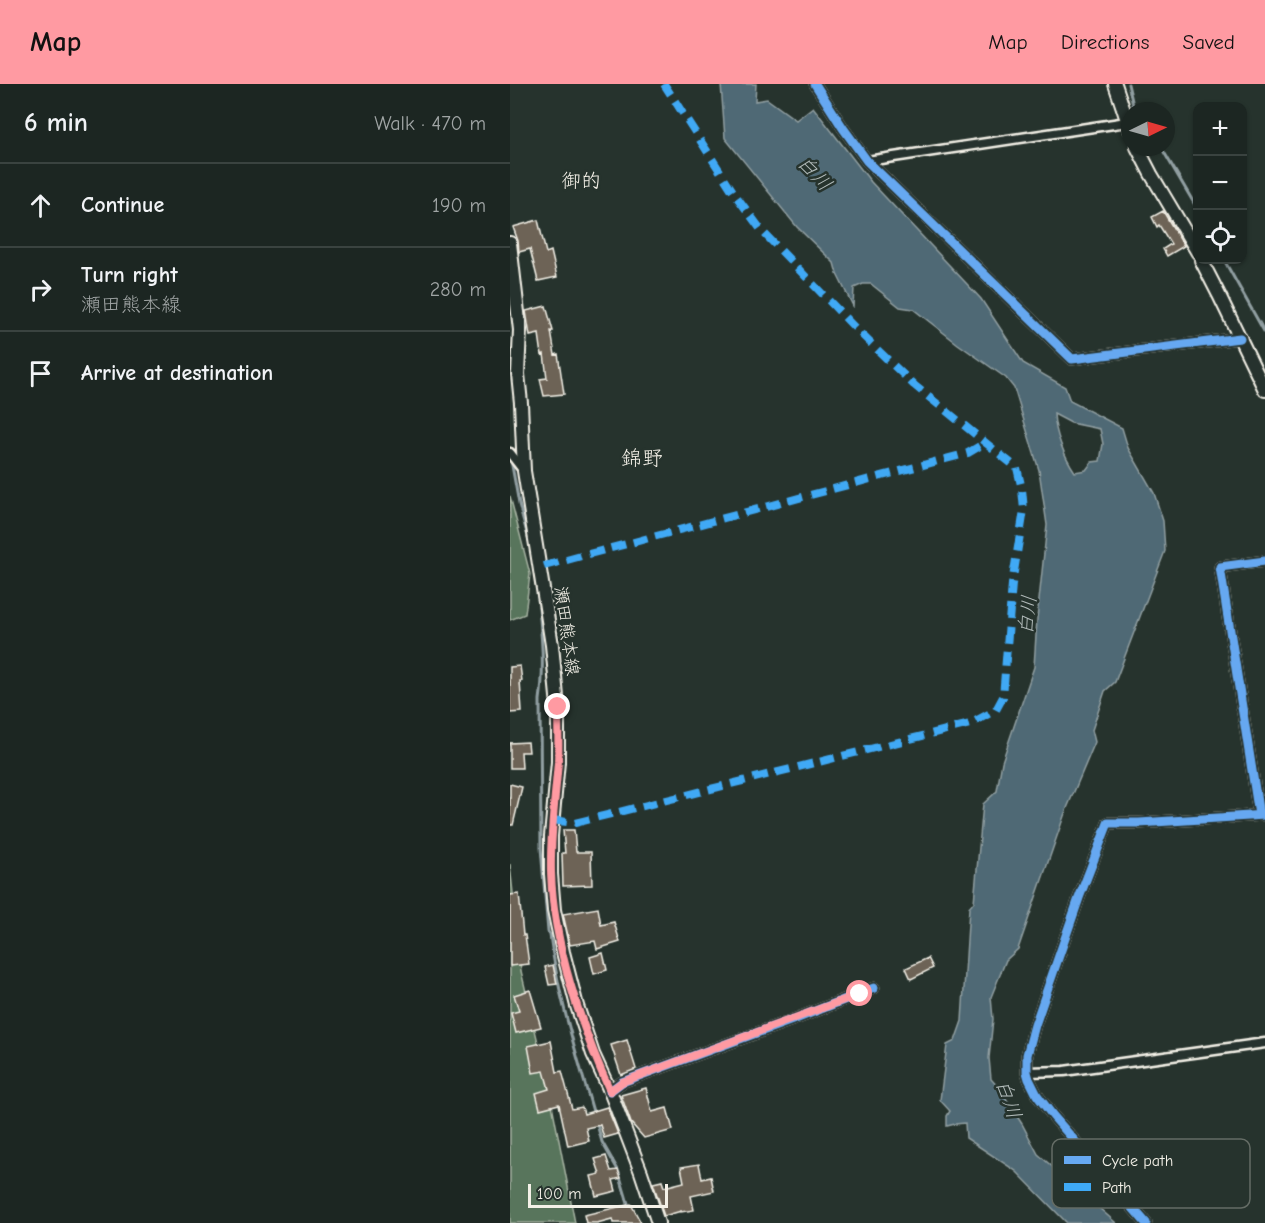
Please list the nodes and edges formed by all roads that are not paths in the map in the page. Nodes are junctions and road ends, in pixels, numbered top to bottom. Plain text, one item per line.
1 (815, 84) edge
2 (1115, 84) edge
3 (1121, 103) edge
4 (1121, 126) edge
5 (1142, 156) edge
6 (867, 161) junction
7 (510, 243) edge
8 (1193, 246) edge
9 (1203, 264) edge
10 (1240, 338) junction
11 (1265, 390) edge
12 (510, 453) edge
13 (524, 471) junction
14 (1265, 561) edge
15 (1262, 815) edge
16 (874, 988) dead end
17 (1265, 1043) edge
18 (1027, 1072) junction
19 (610, 1091) junction
20 (1073, 1139) edge
21 (1133, 1208) edge
22 (658, 1223) edge
23 (1146, 1223) edge

1 - 6 street
2 - 3 main road
4 - 6 street
5 - 8 main road
6 - 10 street
7 - 13 main road, 瀬田熊本線
9 - 10 main road
10 - 11 main road
12 - 13 street
13 - 19 main road, 瀬田熊本線
14 - 15 street
15 - 18 street
16 - 19 street
17 - 18 street
18 - 20 street
19 - 22 main road, 瀬田熊本線
21 - 23 street

